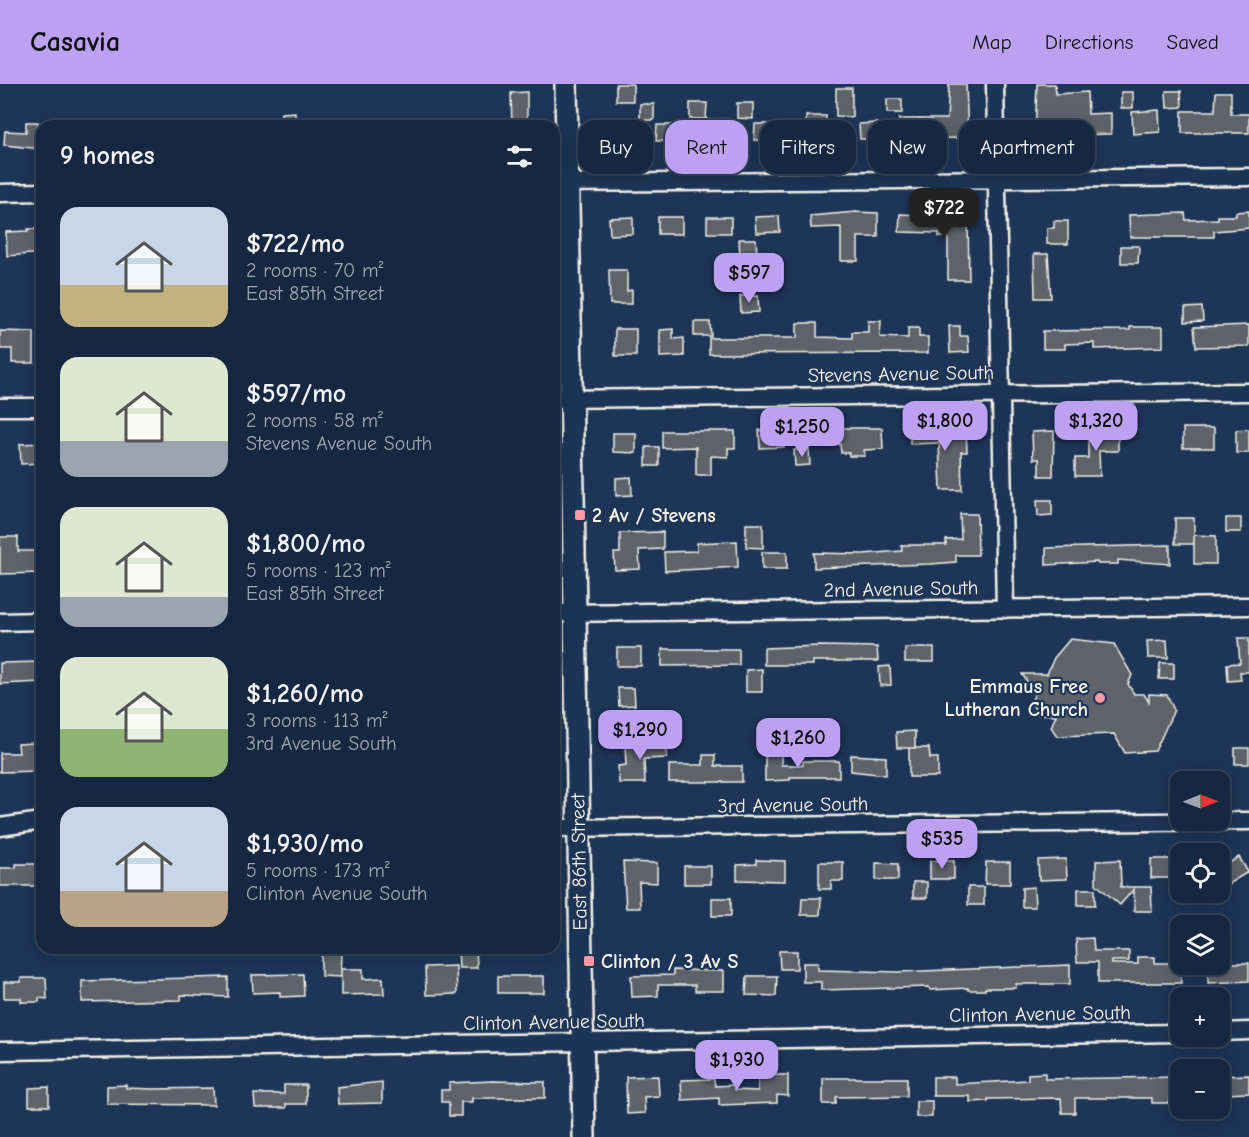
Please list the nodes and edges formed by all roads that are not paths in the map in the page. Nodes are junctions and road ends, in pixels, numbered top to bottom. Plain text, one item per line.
1 (566, 84) edge
2 (995, 84) edge
3 (1249, 177) edge
4 (996, 179) junction
5 (561, 183) edge
6 (36, 192) edge
7 (0, 193) edge
8 (1249, 392) edge
9 (1001, 394) junction
10 (562, 399) edge
11 (0, 407) edge
12 (36, 407) edge
13 (1249, 606) edge
14 (1005, 609) junction
15 (575, 612) junction
16 (560, 613) edge
17 (36, 621) edge
18 (0, 622) edge
19 (1249, 821) edge
20 (36, 823) edge
21 (0, 827) edge
22 (560, 828) edge
23 (579, 828) junction
24 (1249, 1031) edge
25 (1230, 1032) edge
26 (1170, 1033) edge
27 (583, 1043) junction
28 (0, 1051) edge
29 (584, 1137) edge

1 - 5 street, East 86th Street
2 - 4 street
3 - 4 street
4 - 5 street
4 - 9 street
5 - 10 street, East 86th Street
6 - 7 street
8 - 9 street, Stevens Avenue South
9 - 10 street, Stevens Avenue South
9 - 14 street
10 - 15 street, East 86th Street
11 - 12 street
13 - 14 street, 2nd Avenue South
14 - 15 street, 2nd Avenue South
15 - 16 street, 2nd Avenue South
15 - 23 street, East 86th Street
17 - 18 street
19 - 23 street, 3rd Avenue South
20 - 21 street
22 - 23 street, 3rd Avenue South
23 - 27 street, East 86th Street
24 - 25 street
26 - 27 street, Clinton Avenue South
27 - 28 street, Clinton Avenue South
27 - 29 street, East 86th Street

